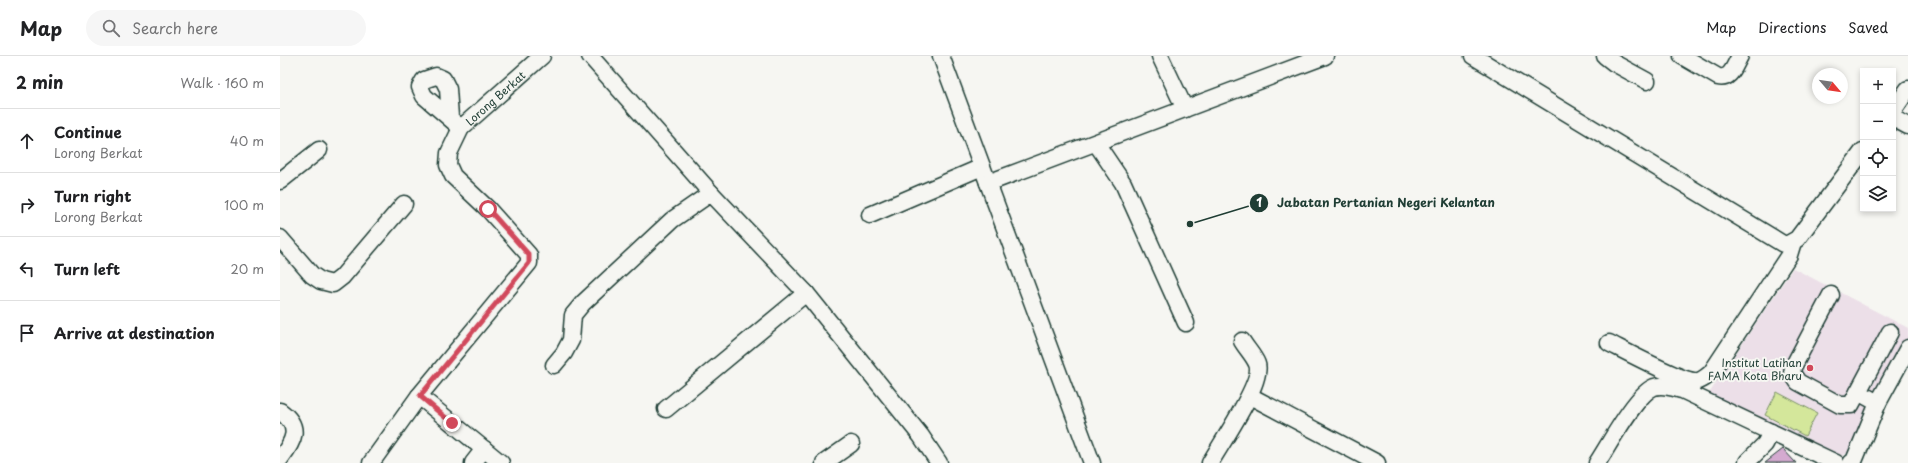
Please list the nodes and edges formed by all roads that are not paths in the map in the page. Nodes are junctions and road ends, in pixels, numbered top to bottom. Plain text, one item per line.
1 (542, 56) edge
2 (590, 56) edge
3 (941, 56) edge
4 (1160, 56) edge
5 (1325, 56) edge
6 (1473, 56) edge
7 (1605, 56) edge
8 (1682, 56) edge
9 (1740, 56) edge
10 (1647, 81) dead end
11 (1908, 89) edge
12 (1896, 107) edge
13 (1185, 109) junction
14 (450, 117) dead end
15 (1896, 120) edge
16 (1908, 126) edge
17 (462, 128) junction
18 (1096, 143) junction
19 (319, 150) dead end
20 (1860, 155) edge
21 (982, 168) junction
22 (280, 180) edge
23 (988, 183) junction
24 (711, 193) junction
25 (404, 204) dead end
26 (870, 216) dead end
27 (280, 238) edge
28 (1793, 242) junction
29 (806, 293) junction
30 (1830, 295) dead end
31 (1186, 323) dead end
32 (1890, 332) dead end
33 (1242, 341) dead end
34 (1608, 344) dead end
35 (1908, 348) edge
36 (554, 365) dead end
37 (1858, 392) junction
38 (420, 396) junction
39 (1250, 396) junction
40 (1878, 403) junction
41 (666, 409) dead end
42 (280, 411) edge
43 (1771, 432) junction
44 (851, 444) dead end
45 (484, 449) junction
46 (280, 459) edge
47 (1360, 459) edge
48 (1747, 462) edge
49 (1854, 462) edge
50 (371, 463) edge
51 (473, 463) edge
52 (501, 463) edge
53 (824, 463) edge
54 (939, 463) edge
55 (1092, 463) edge
56 (1210, 463) edge
57 (1377, 463) edge
58 (1597, 463) edge
59 (1836, 463) edge

1 - 17 street, Lorong Berkat
2 - 24 street
3 - 21 street
4 - 13 street
5 - 13 street
6 - 28 street
7 - 10 street
8 - 9 street
11 - 12 street
13 - 18 street
14 - 17 street
15 - 16 street
17 - 38 street, Lorong Berkat
18 - 23 street
18 - 31 street
19 - 22 street
20 - 28 street
21 - 23 street
21 - 26 street
23 - 55 street
24 - 29 street
24 - 36 street
25 - 27 street
28 - 34 street
29 - 41 street
29 - 54 street
30 - 37 street
32 - 37 street
33 - 39 street
35 - 40 street
37 - 40 street
38 - 45 street
38 - 50 street, Lorong Berkat
39 - 47 street
39 - 56 street
40 - 49 street
42 - 46 street
43 - 48 street
43 - 58 street
43 - 59 street
44 - 53 street
45 - 51 street
45 - 52 street
47 - 57 street

